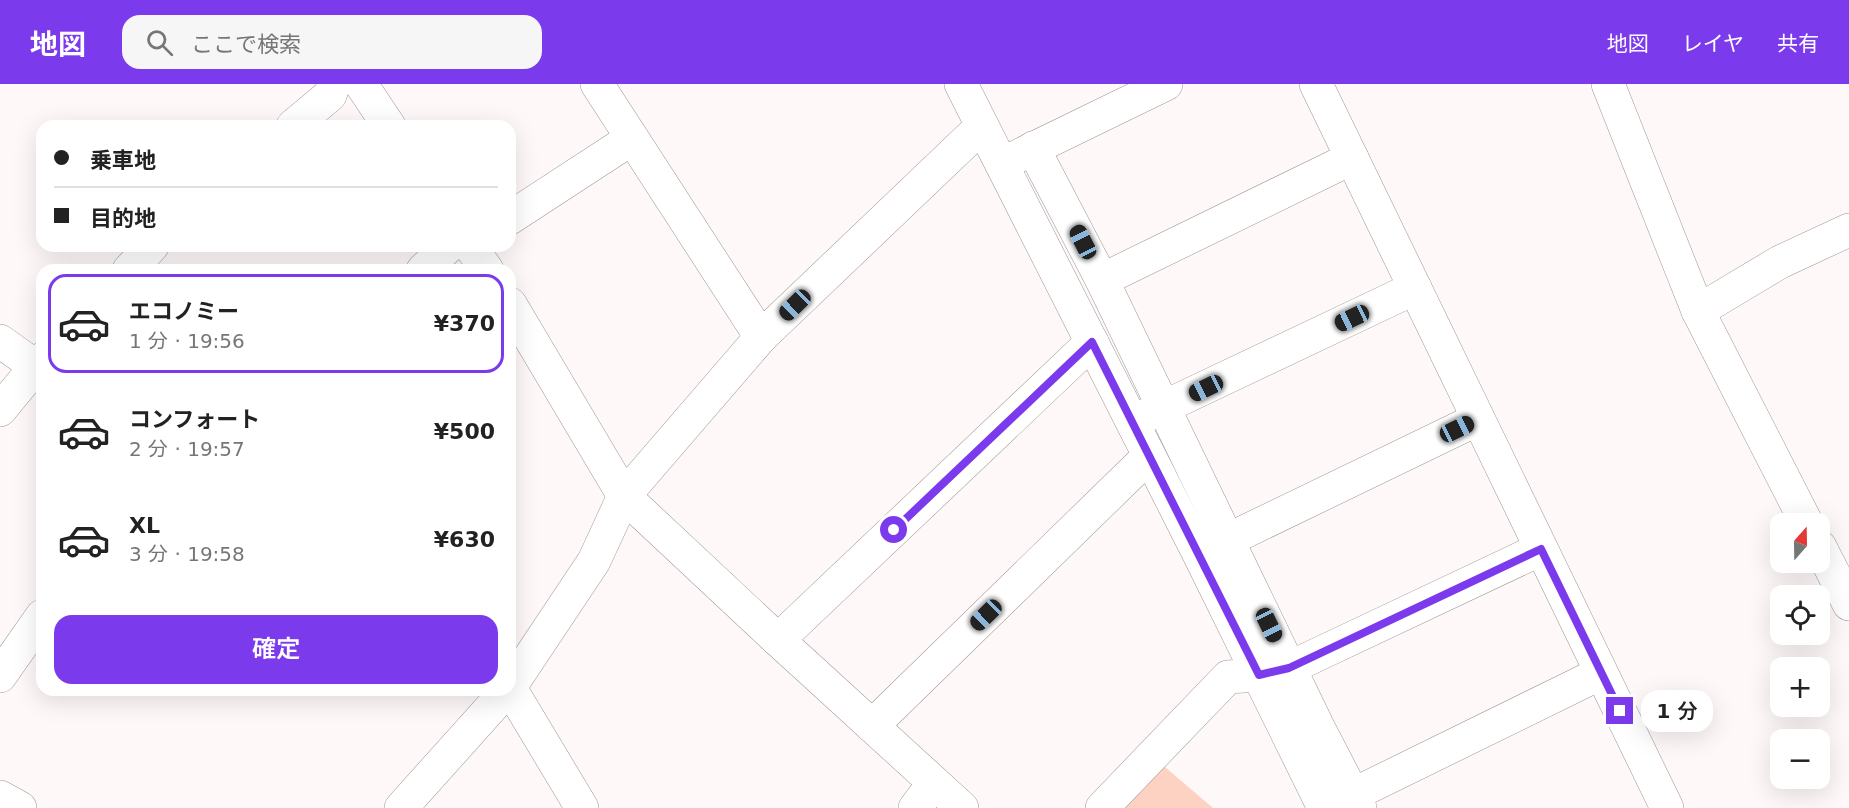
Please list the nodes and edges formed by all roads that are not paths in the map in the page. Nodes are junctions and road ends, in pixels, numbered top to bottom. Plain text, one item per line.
1 (334, 84) edge
2 (361, 84) edge
3 (597, 84) edge
4 (961, 84) edge
5 (1166, 84) edge
6 (1316, 84) edge
7 (1608, 84) edge
8 (300, 120) edge
9 (385, 120) edge
10 (982, 126) junction
11 (631, 139) junction
12 (1034, 148) junction
13 (1352, 158) junction
14 (1001, 164) junction
15 (516, 214) edge
16 (1849, 230) edge
17 (146, 252) edge
18 (442, 252) edge
19 (135, 264) edge
20 (430, 264) edge
21 (1102, 280) junction
22 (1415, 288) junction
23 (1698, 311) junction
24 (516, 314) edge
25 (761, 337) junction
26 (0, 341) edge
27 (1092, 342) junction
28 (36, 364) edge
29 (36, 371) edge
30 (1164, 408) junction
31 (0, 410) edge
32 (1478, 419) junction
33 (1132, 422) junction
34 (1149, 456) junction
35 (624, 496) junction
36 (1802, 513) edge
37 (1227, 539) junction
38 (1541, 549) junction
39 (1199, 554) junction
40 (1830, 567) edge
41 (1849, 604) edge
42 (36, 625) edge
43 (778, 640) junction
44 (1274, 672) junction
45 (1601, 673) junction
46 (0, 676) edge
47 (516, 678) edge
48 (502, 696) edge
49 (514, 696) edge
50 (872, 726) junction
51 (924, 796) edge
52 (0, 797) edge
53 (1341, 805) edge
54 (1663, 807) edge
55 (20, 808) edge
56 (400, 808) edge
57 (582, 808) edge
58 (962, 808) edge
59 (1102, 808) edge

1 - 8 street
2 - 9 street
3 - 11 street
4 - 10 street
5 - 12 street
6 - 13 street
7 - 23 street
10 - 14 street
10 - 25 street
11 - 15 street
11 - 25 street
12 - 14 street
12 - 21 street
13 - 21 street
13 - 22 street
14 - 27 street
16 - 23 street
17 - 19 street
18 - 20 street
21 - 30 street
22 - 30 street
22 - 32 street
23 - 36 street
24 - 35 street
25 - 35 street
26 - 28 street
27 - 33 street
27 - 43 street
29 - 31 street
30 - 33 street
30 - 37 street
32 - 37 street
32 - 38 street
33 - 34 street
34 - 39 street
34 - 50 street
35 - 43 street
35 - 47 street
37 - 39 street
37 - 44 street
38 - 44 street
38 - 45 street
39 - 44 street
40 - 41 street
42 - 46 street
43 - 50 street
44 - 53 street
44 - 59 street
45 - 53 street
45 - 54 street
48 - 56 street
49 - 57 street
50 - 51 street
51 - 58 street
52 - 55 street

